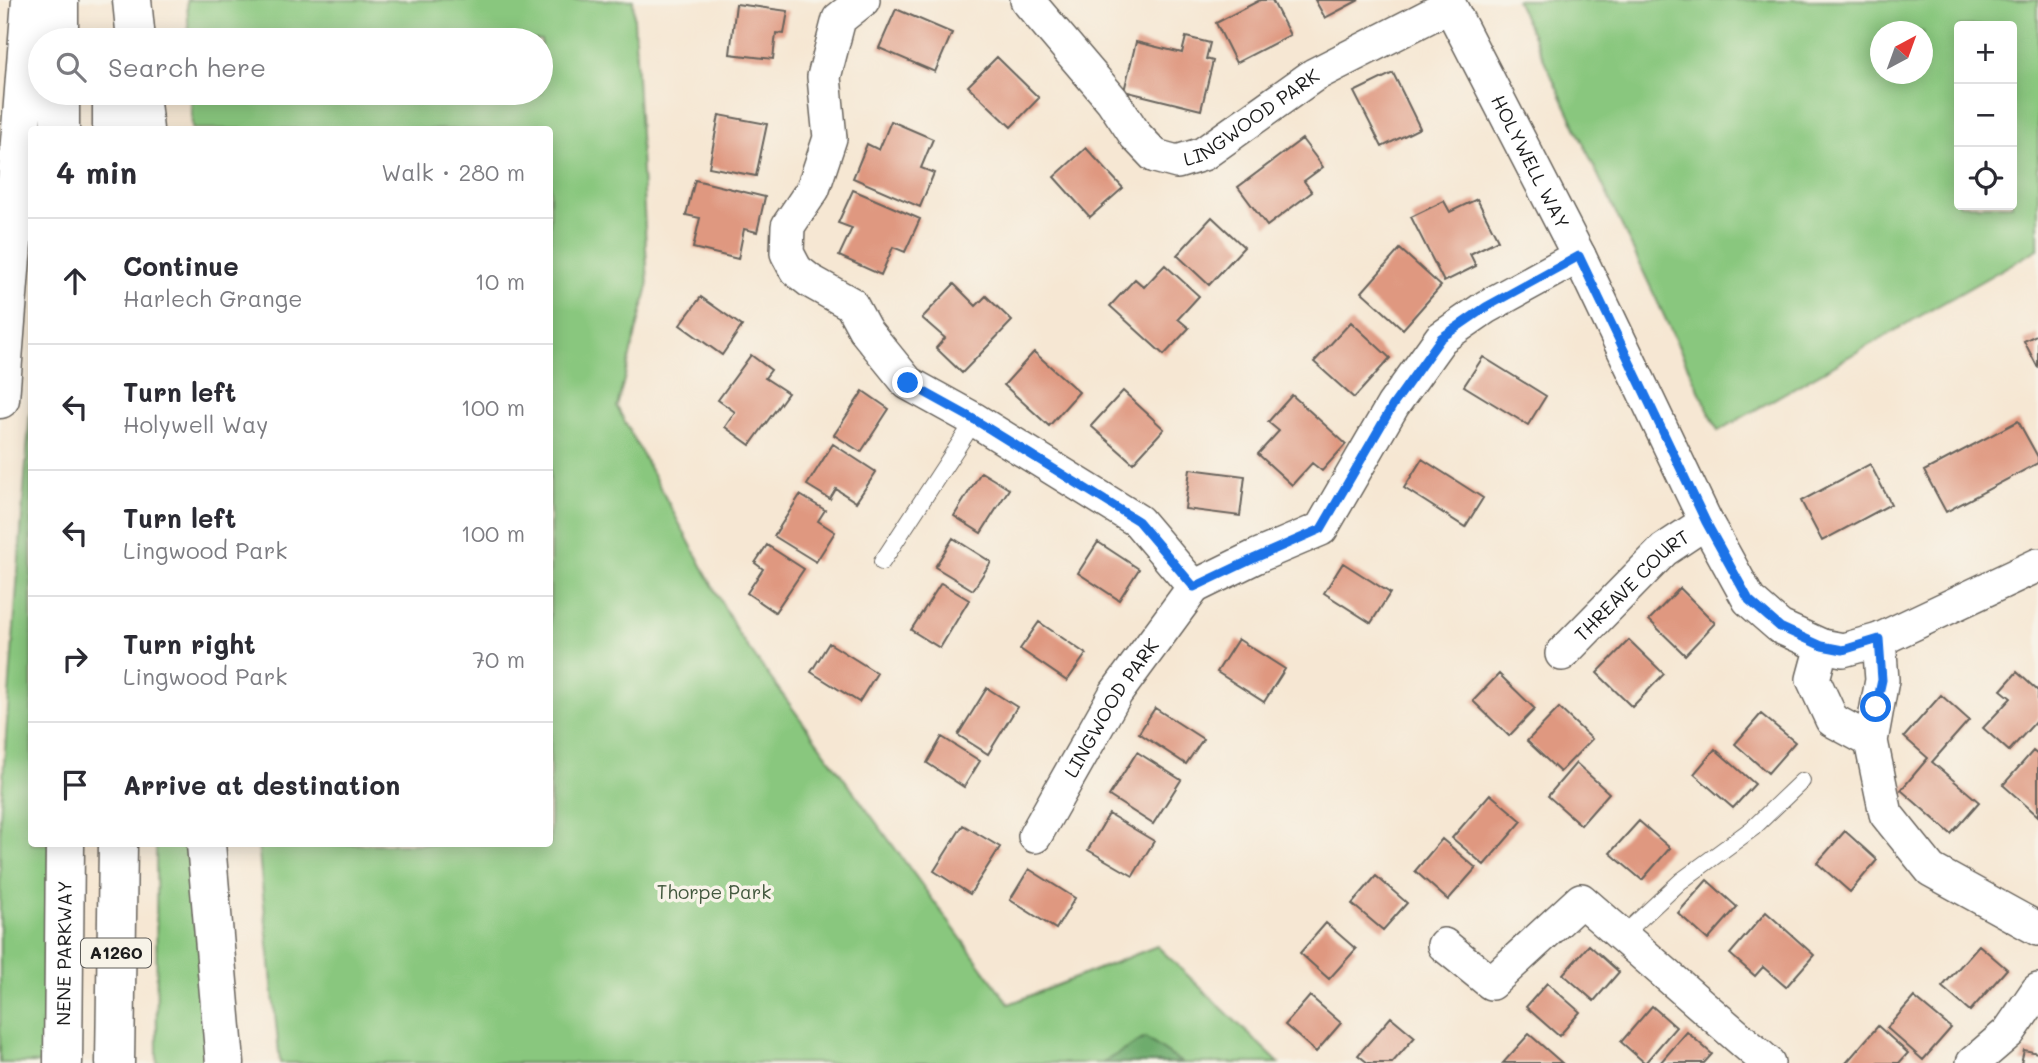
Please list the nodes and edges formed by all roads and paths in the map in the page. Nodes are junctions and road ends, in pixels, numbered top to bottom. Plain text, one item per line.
1 (31, 0) edge
2 (59, 0) edge
3 (110, 0) edge
4 (132, 0) edge
5 (863, 0) edge
6 (1027, 0) edge
7 (1448, 3) edge
8 (29, 28) edge
9 (59, 28) edge
10 (111, 28) edge
11 (135, 28) edge
12 (28, 39) edge
13 (60, 105) edge
14 (112, 105) edge
15 (141, 105) edge
16 (60, 126) edge
17 (113, 126) edge
18 (144, 126) edge
19 (1579, 256) junction
20 (0, 399) edge
21 (975, 420) junction
22 (1706, 522) junction
23 (882, 562) dead end
24 (2038, 565) edge
25 (1194, 587) junction
26 (1879, 639) junction
27 (1822, 646) junction
28 (1562, 654) dead end
29 (1871, 741) junction
30 (1802, 781) dead end
31 (1035, 836) dead end
32 (65, 847) edge
33 (118, 847) edge
34 (206, 847) edge
35 (2038, 929) edge
36 (1623, 935) junction
37 (1444, 944) dead end
38 (2038, 990) edge
39 (63, 1063) edge
40 (115, 1063) edge
41 (225, 1063) edge
42 (1768, 1063) edge
43 (1973, 1063) edge

1 - 8 highway
2 - 9 highway
3 - 10 highway
4 - 11 highway
5 - 21 street
6 - 7 street, LINGWOOD PARK
7 - 19 street, HOLYWELL WAY
12 - 20 highway
13 - 16 highway
14 - 17 highway
15 - 18 highway
19 - 22 street, HOLYWELL WAY
19 - 25 street, LINGWOOD PARK
21 - 23 lane
21 - 25 street
22 - 27 street, HOLYWELL WAY
22 - 28 street, THREAVE COURT
24 - 26 street, HOLYWELL WAY
25 - 31 street, LINGWOOD PARK
26 - 27 street, HOLYWELL WAY
26 - 29 street
27 - 29 street
29 - 35 street
30 - 36 lane
32 - 39 highway, NENE PARKWAY / A1260
33 - 40 highway, A1260
34 - 41 highway
36 - 37 street
36 - 42 street
38 - 43 street

